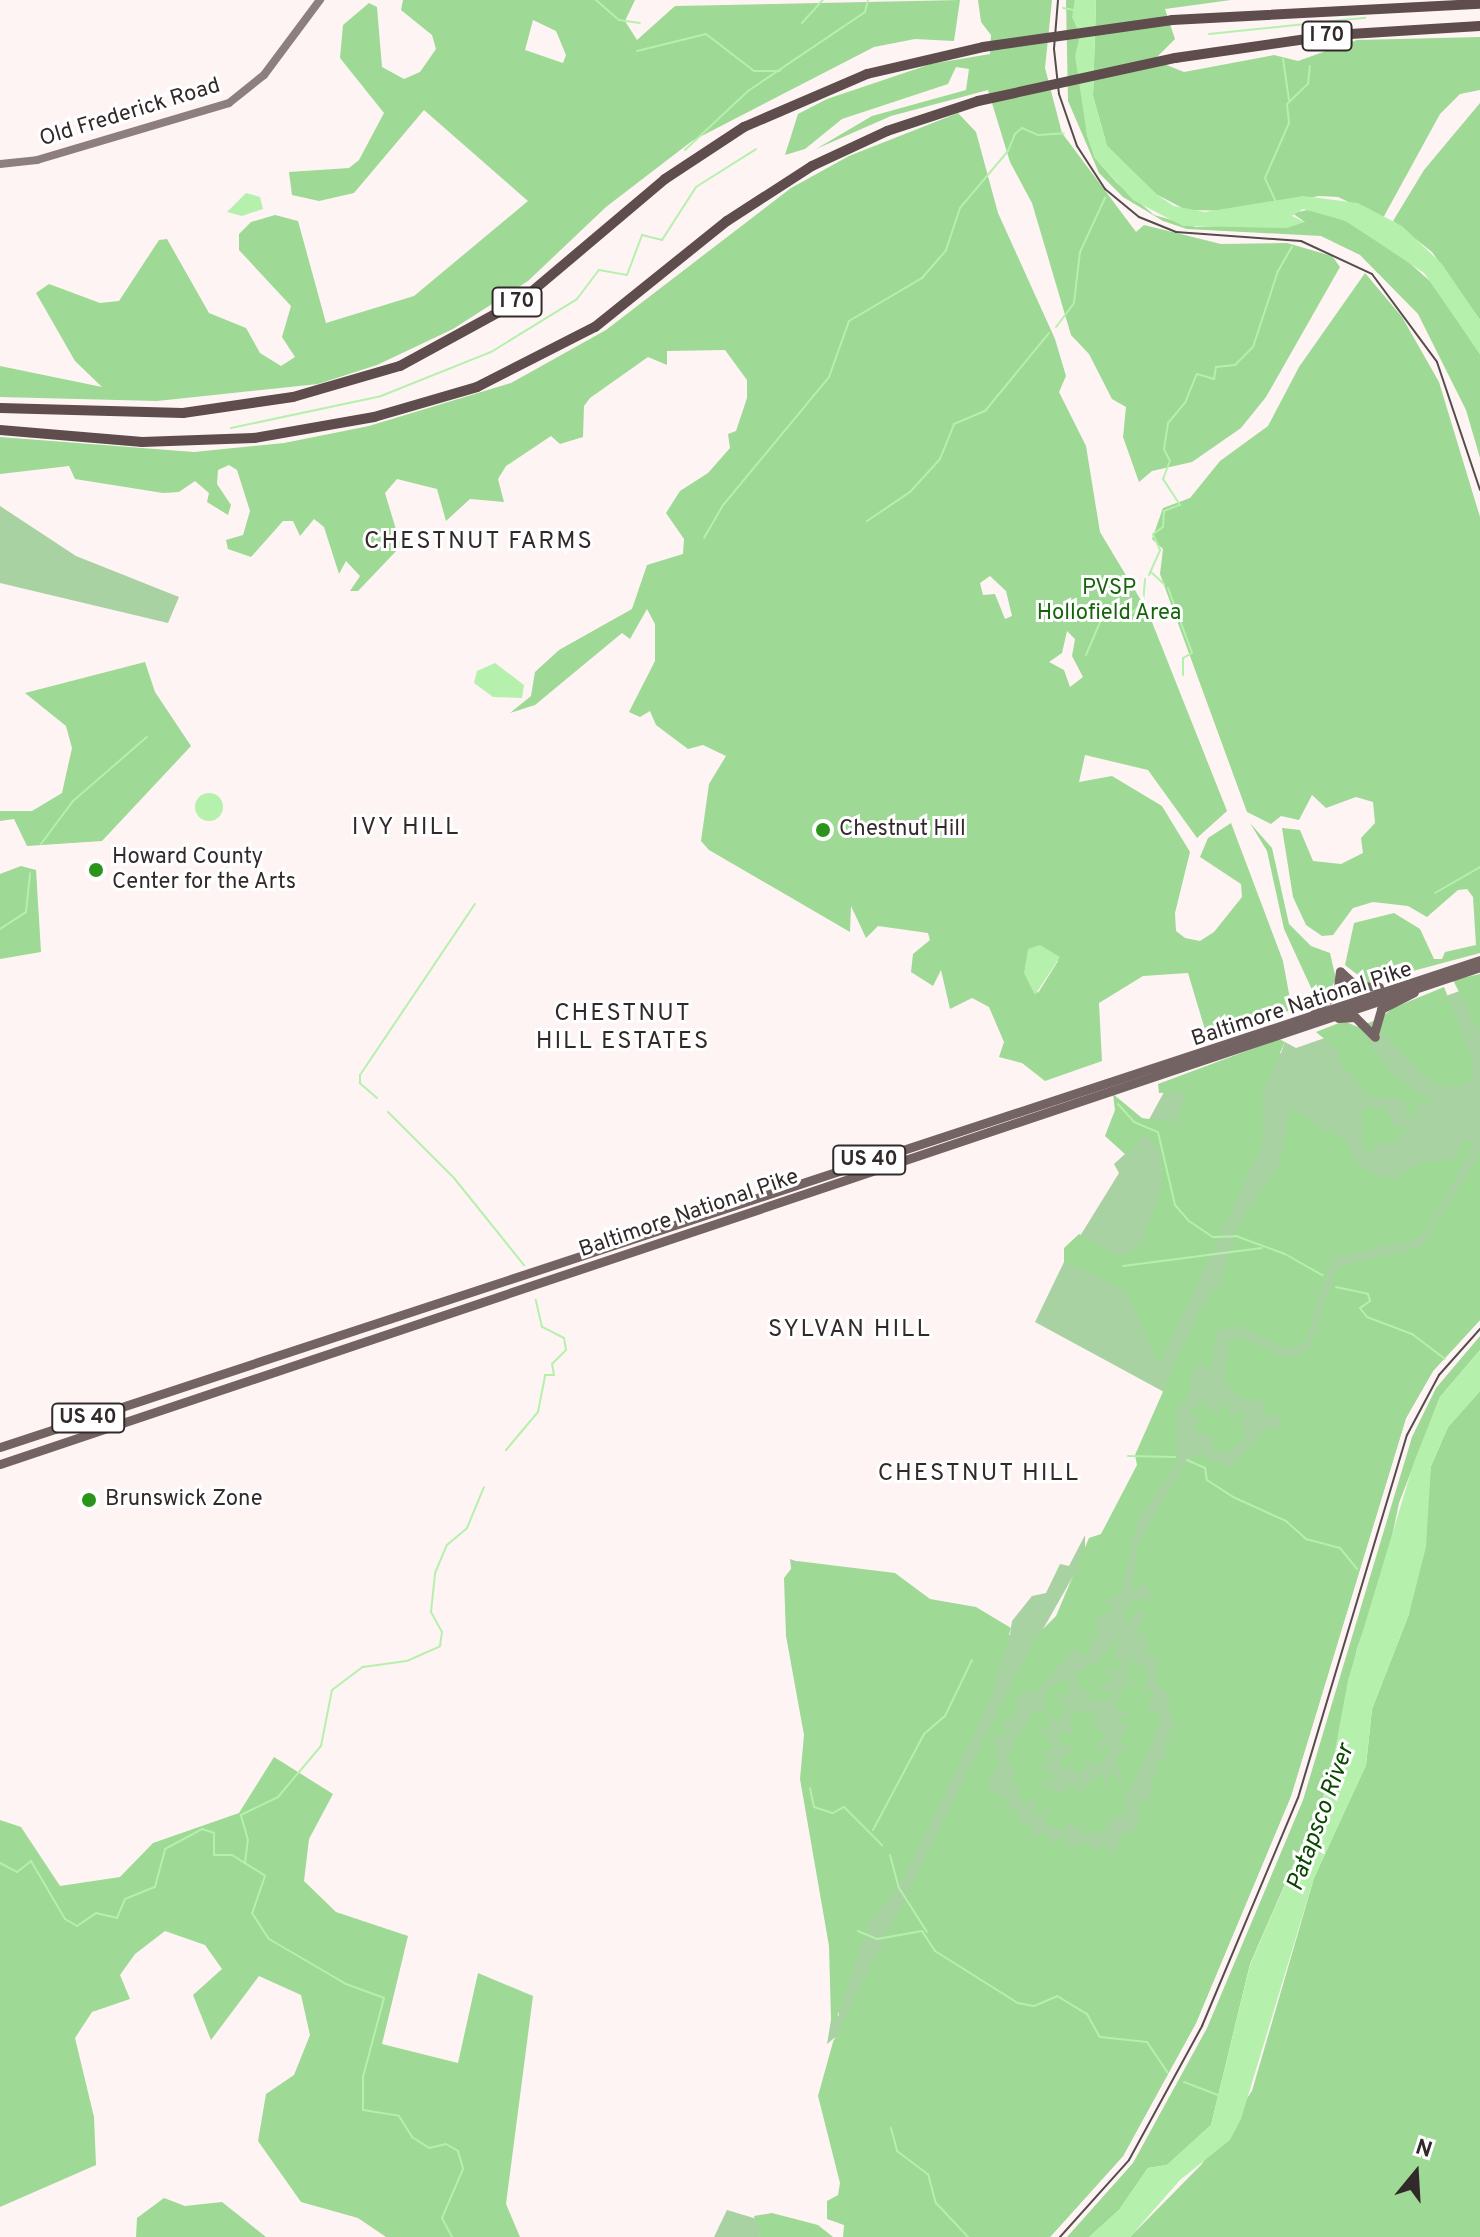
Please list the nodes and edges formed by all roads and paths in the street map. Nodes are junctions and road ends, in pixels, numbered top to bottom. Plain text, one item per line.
1 (320, 0) edge
2 (1480, 4) edge
3 (1480, 26) edge
4 (0, 164) edge
5 (0, 408) edge
6 (0, 430) edge
7 (1480, 960) edge
8 (1480, 967) edge
9 (1406, 982) junction
10 (1427, 983) junction
11 (1291, 1025) junction
12 (0, 1447) edge
13 (0, 1464) edge

1 - 4 street, Old Frederick Road
2 - 5 highway, I 70, bridge
3 - 6 highway, I 70, bridge
7 - 9 main road, Baltimore National Pike / US 40
8 - 10 main road, Baltimore National Pike / US 40
9 - 11 main road, Baltimore National Pike / US 40
9 - 11 main road
10 - 11 main road, Baltimore National Pike / US 40
10 - 11 main road
11 - 12 main road, Baltimore National Pike / US 40
11 - 13 main road, Baltimore National Pike / US 40

